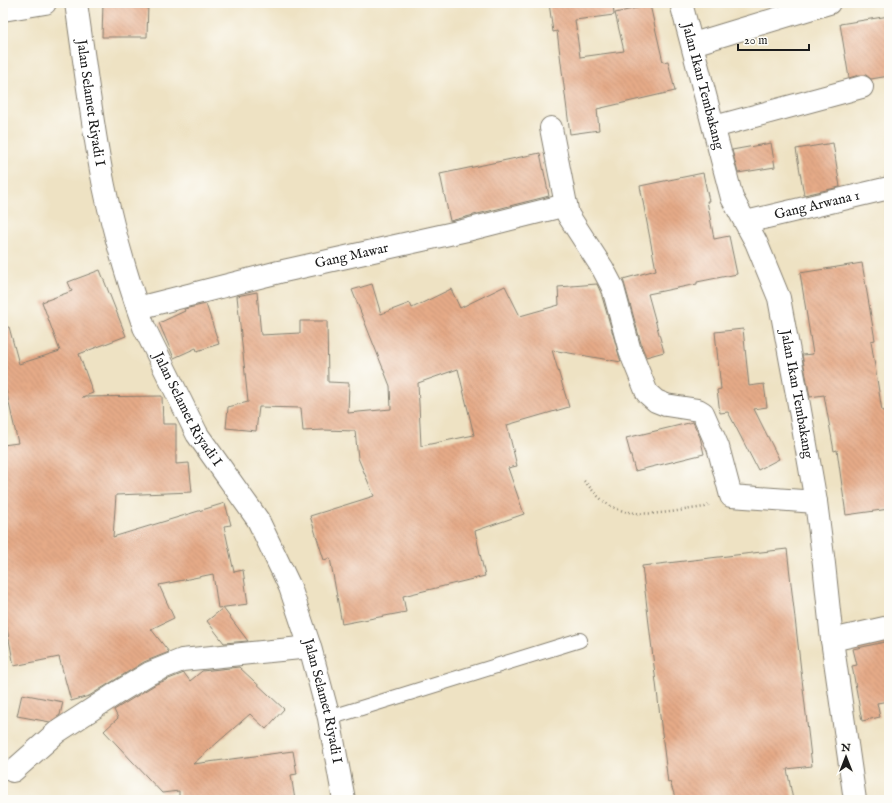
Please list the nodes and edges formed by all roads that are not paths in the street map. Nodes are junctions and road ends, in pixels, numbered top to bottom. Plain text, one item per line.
1 (45, 3) edge
2 (76, 3) edge
3 (681, 3) edge
4 (829, 3) edge
5 (3, 10) edge
6 (693, 44) junction
7 (862, 87) dead end
8 (714, 126) junction
9 (551, 128) dead end
10 (889, 188) edge
11 (566, 205) junction
12 (746, 222) junction
13 (138, 308) junction
14 (816, 502) junction
15 (889, 627) edge
16 (580, 640) dead end
17 (832, 640) junction
18 (310, 647) junction
19 (329, 718) junction
20 (13, 771) dead end
21 (344, 800) edge
22 (855, 800) edge

1 - 5 street
2 - 13 street, Jalan Selamet Riyadi I
3 - 6 street, Jalan Ikan Tembakang
4 - 6 street
6 - 8 street, Jalan Ikan Tembakang
7 - 8 street
8 - 12 street, Jalan Ikan Tembakang
9 - 11 street
10 - 12 street, Gang Arwana 1
11 - 13 street, Gang Mawar
11 - 14 street
12 - 14 street, Jalan Ikan Tembakang
13 - 18 street, Jalan Selamet Riyadi I
14 - 17 street, Jalan Ikan Tembakang
15 - 17 street
16 - 19 lane
17 - 22 street, Jalan Ikan Tembakang
18 - 19 street, Jalan Selamet Riyadi I
18 - 20 street
19 - 21 street, Jalan Selamet Riyadi I

